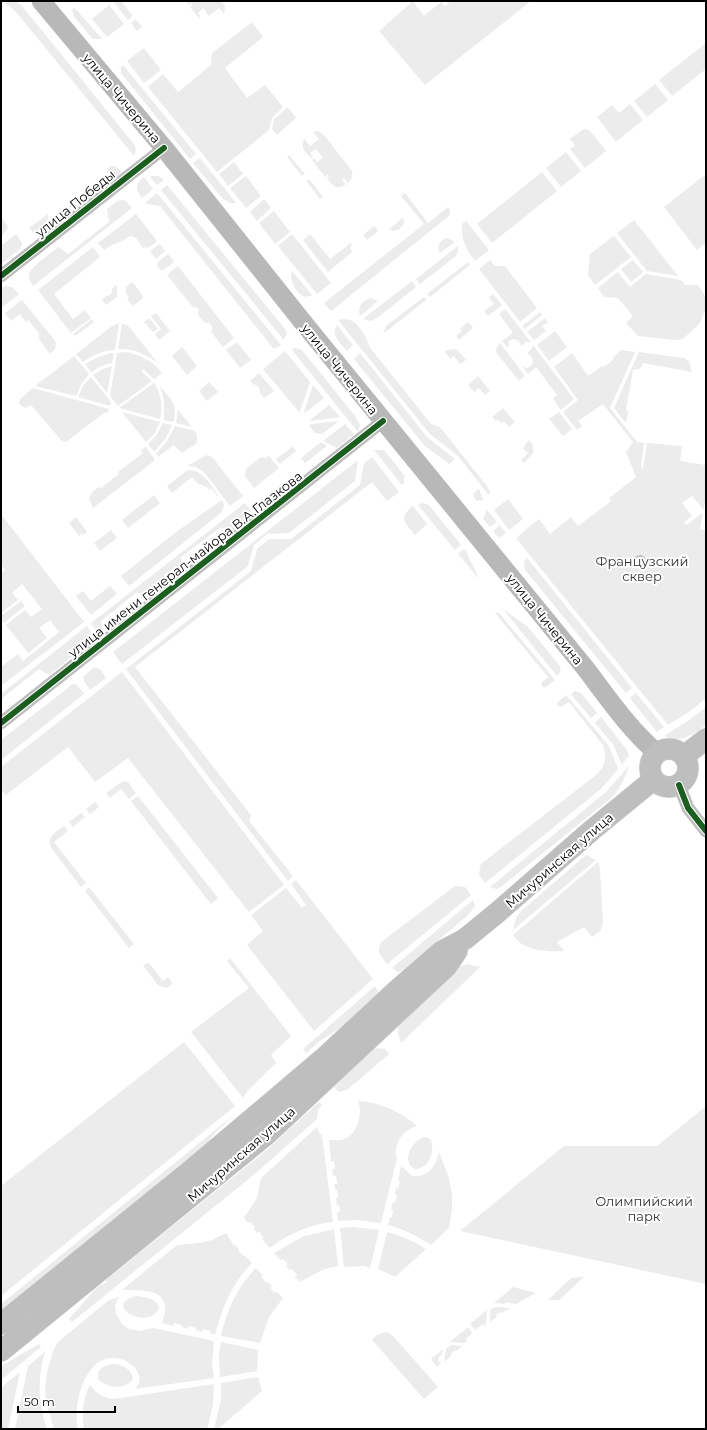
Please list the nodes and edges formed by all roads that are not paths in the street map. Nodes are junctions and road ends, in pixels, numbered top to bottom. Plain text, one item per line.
1 (41, 1) edge
2 (164, 148) junction
3 (1, 276) edge
4 (383, 421) junction
5 (1, 723) edge
6 (706, 739) edge
7 (657, 753) junction
8 (684, 756) junction
9 (653, 780) junction
10 (679, 785) junction
11 (706, 830) edge
12 (466, 939) junction
13 (1, 1324) edge
14 (1, 1351) edge

1 - 2 main road, улица Чичерина
2 - 3 street, улица Победы
2 - 4 main road, улица Чичерина
4 - 5 street, улица имени генерал-майора В.А.Глазкова
4 - 7 main road, улица Чичерина
6 - 8 main road
7 - 8 main road
7 - 9 main road
8 - 10 main road
9 - 10 main road
9 - 12 main road, Мичуринская улица
10 - 11 street
12 - 13 main road, Мичуринская улица
12 - 14 main road, Мичуринская улица

